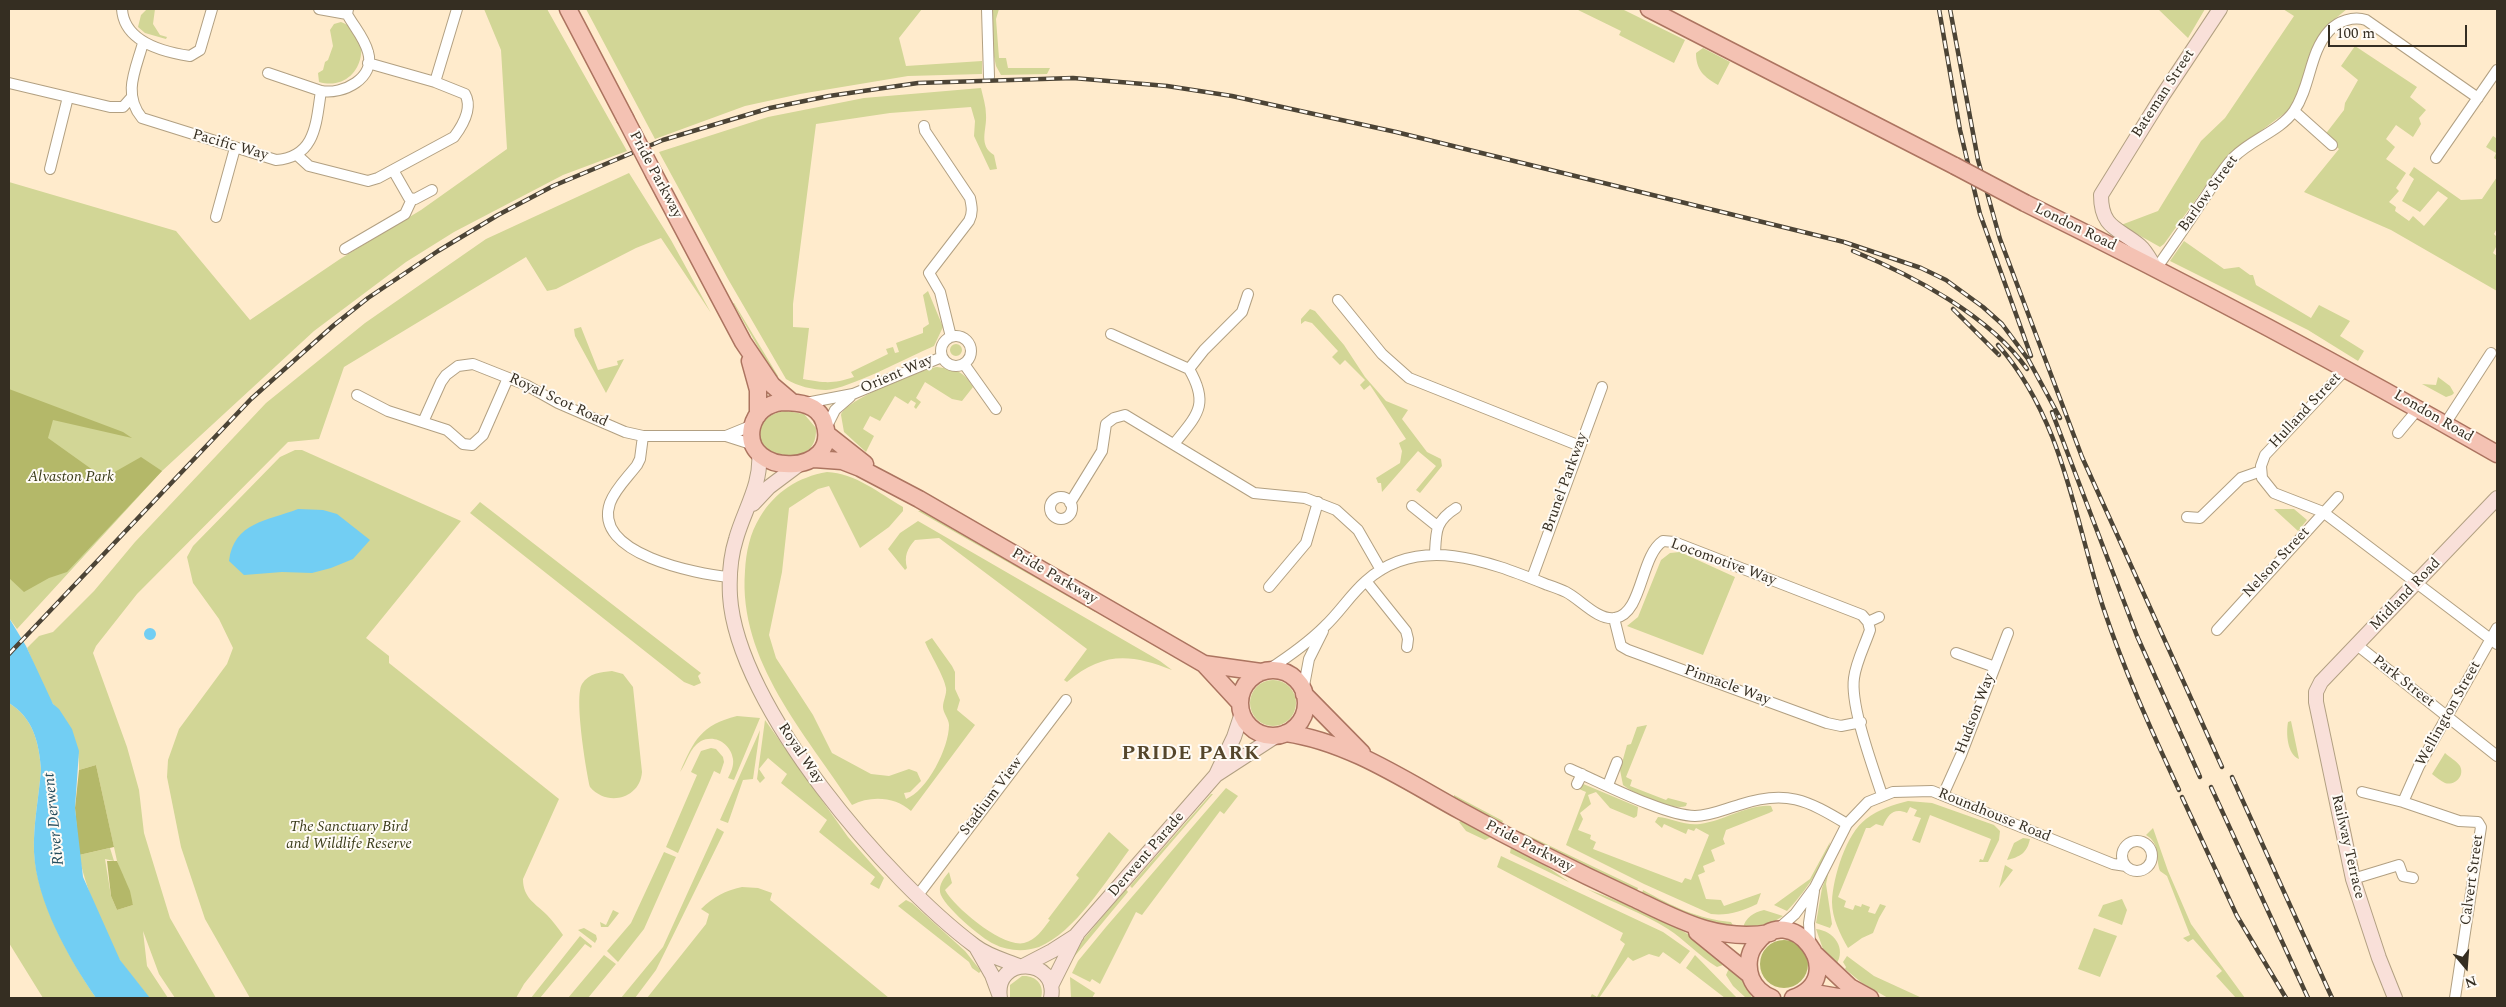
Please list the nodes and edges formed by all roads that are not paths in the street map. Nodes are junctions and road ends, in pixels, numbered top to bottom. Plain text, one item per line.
1 (122, 9) edge
2 (212, 9) edge
3 (320, 9) edge
4 (457, 9) edge
5 (568, 9) edge
6 (987, 9) edge
7 (1649, 9) edge
8 (2220, 9) edge
9 (348, 11) edge
10 (143, 43) junction
11 (368, 63) junction
12 (2497, 70) edge
13 (268, 73) dead end
14 (989, 76) dead end
15 (435, 82) junction
16 (9, 83) edge
17 (322, 91) junction
18 (68, 97) junction
19 (131, 98) junction
20 (2478, 98) junction
21 (2294, 111) junction
22 (924, 126) dead end
23 (2332, 145) dead end
24 (236, 148) junction
25 (297, 155) junction
26 (2436, 158) dead end
27 (50, 169) dead end
28 (393, 170) junction
29 (432, 190) dead end
30 (412, 199) junction
31 (216, 217) dead end
32 (345, 249) dead end
33 (2156, 269) junction
34 (1248, 294) dead end
35 (1338, 300) dead end
36 (1111, 334) dead end
37 (951, 337) junction
38 (744, 342) junction
39 (2491, 353) dead end
40 (942, 356) junction
41 (964, 364) junction
42 (2347, 368) junction
43 (1189, 369) junction
44 (508, 378) junction
45 (1602, 387) dead end
46 (853, 394) junction
47 (357, 396) dead end
48 (797, 403) junction
49 (2418, 408) junction
50 (996, 409) dead end
51 (755, 420) junction
52 (424, 422) junction
53 (2445, 424) junction
54 (826, 432) junction
55 (2398, 433) dead end
56 (643, 436) junction
57 (726, 436) junction
58 (1174, 444) junction
59 (1580, 446) junction
60 (757, 449) junction
61 (2497, 454) edge
62 (808, 461) junction
63 (2261, 471) junction
64 (904, 491) junction
65 (2338, 497) dead end
66 (2497, 498) edge
67 (1318, 502) junction
68 (1070, 503) dead end
69 (1412, 506) dead end
70 (1456, 508) dead end
71 (746, 512) junction
72 (2323, 512) junction
73 (2187, 517) dead end
74 (1437, 526) junction
75 (1435, 554) junction
76 (1381, 570) junction
77 (729, 577) junction
78 (1532, 578) junction
79 (1366, 581) junction
80 (2417, 583) junction
81 (1269, 587) dead end
82 (1880, 617) dead end
83 (1614, 618) junction
84 (1868, 622) junction
85 (1326, 625) junction
86 (2497, 628) edge
87 (2217, 630) dead end
88 (2008, 633) dead end
89 (2494, 641) edge
90 (2357, 645) junction
91 (1407, 648) dead end
92 (1956, 653) dead end
93 (1204, 664) junction
94 (1995, 666) junction
95 (1264, 671) junction
96 (2316, 692) joint
97 (1303, 693) junction
98 (1066, 700) dead end
99 (1241, 708) junction
100 (2447, 717) junction
101 (1861, 722) junction
102 (1281, 735) junction
103 (2497, 756) edge
104 (1617, 762) dead end
105 (1373, 763) junction
106 (1570, 769) dead end
107 (1582, 774) junction
108 (1216, 775) junction
109 (1577, 784) dead end
110 (1608, 785) junction
111 (2362, 792) dead end
112 (1882, 795) junction
113 (1943, 795) junction
114 (2403, 802) junction
115 (1847, 824) junction
116 (2126, 846) junction
117 (2101, 859) junction
118 (2126, 866) junction
119 (2353, 878) junction
120 (2414, 878) dead end
121 (1815, 887) junction
122 (918, 895) junction
123 (1687, 924) junction
124 (1773, 932) junction
125 (1077, 934) junction
126 (975, 947) junction
127 (1813, 950) junction
128 (1021, 966) junction
129 (1754, 986) edge
130 (1053, 993) edge
131 (1797, 996) edge
132 (999, 997) edge
133 (1772, 998) edge
134 (1844, 998) edge
135 (1870, 998) edge
136 (2395, 998) edge
137 (2455, 998) edge

1 - 10 street
2 - 10 street
3 - 9 street
4 - 15 street
5 - 38 main road, Pride Parkway, bridge
6 - 14 street
7 - 33 main road, London Road, bridge
8 - 33 street, Bateman Street
9 - 11 street
10 - 19 street
11 - 15 street
11 - 17 street
12 - 20 street
13 - 17 street
15 - 28 street
16 - 18 street
17 - 25 street
18 - 19 street
18 - 27 street
19 - 24 street, Pacific Way
20 - 21 street, Barlow Street
20 - 26 street
21 - 23 street
21 - 33 street, Barlow Street
22 - 37 street
24 - 25 street, Pacific Way
24 - 31 street
25 - 28 street
28 - 30 street
29 - 30 street
30 - 32 street
33 - 42 main road, London Road
34 - 43 street
35 - 59 street
36 - 43 street
37 - 40 street, Orient Way
37 - 41 street
38 - 48 main road, Pride Parkway
38 - 51 main road, Pride Parkway
39 - 53 street
40 - 41 street, Orient Way
40 - 46 street, Orient Way
41 - 50 street
42 - 49 main road, London Road
42 - 63 street, Hulland Street
43 - 58 street
44 - 52 street, Royal Scot Road
44 - 52 street
44 - 56 street, Royal Scot Road
45 - 59 street, Brunel Parkway
46 - 48 street, Orient Way
46 - 54 street, Orient Way
47 - 52 street
48 - 51 main road
48 - 54 main road
49 - 53 main road, London Road
49 - 55 street
51 - 57 street, Royal Scot Road
51 - 60 main road
53 - 61 main road, London Road
54 - 62 main road
54 - 64 main road, Pride Parkway
56 - 57 street, Royal Scot Road
56 - 77 street
57 - 60 street, Royal Scot Road
58 - 67 street
58 - 68 street
59 - 78 street, Brunel Parkway
60 - 62 main road
60 - 71 street, Royal Way
62 - 64 main road, Pride Parkway
62 - 71 street, Royal Way
63 - 72 street
63 - 73 street
64 - 93 main road, Pride Parkway
65 - 72 street, Nelson Street
66 - 80 street, Midland Road
67 - 76 street
67 - 81 street
69 - 74 street
70 - 74 street
71 - 77 street, Royal Way
72 - 80 street
72 - 87 street, Nelson Street
74 - 75 street
75 - 76 street
75 - 78 street
76 - 79 street
77 - 122 street, Royal Way
78 - 83 street
79 - 85 street
79 - 91 street
80 - 89 street
80 - 90 street, Midland Road
82 - 84 street
83 - 84 street, Locomotive Way
83 - 101 street, Pinnacle Way
84 - 101 street
85 - 95 street
85 - 97 street
86 - 89 street, Wellington Street
88 - 94 street, Hudson Way
89 - 100 street, Wellington Street
90 - 96 street, Midland Road
90 - 100 street, Park Street
92 - 94 street
93 - 95 main road, Pride Parkway
93 - 99 main road, Pride Parkway
94 - 113 street, Hudson Way
95 - 97 main road
95 - 99 main road
96 - 119 street, Railway Terrace
97 - 102 main road
97 - 105 main road, Pride Parkway
98 - 122 street, Stadium View
99 - 102 main road
99 - 108 street, Derwent Parade
100 - 103 street, Park Street
100 - 114 street, Wellington Street
101 - 112 street
102 - 105 main road, Pride Parkway
102 - 108 street, Derwent Parade
104 - 110 street
105 - 123 main road, Pride Parkway
106 - 107 street
107 - 109 street
107 - 110 street
108 - 125 street, Derwent Parade
110 - 115 street
111 - 114 street
112 - 113 street, Roundhouse Road
112 - 115 street, Roundhouse Road
113 - 117 street, Roundhouse Road
114 - 137 street, Calvert Street
115 - 121 street, Roundhouse Road
116 - 117 street
116 - 118 street
116 - 118 street
117 - 118 street, Roundhouse Road
119 - 120 street
119 - 136 street, Railway Terrace
121 - 124 street, Roundhouse Road
121 - 127 street, Roundhouse Road
122 - 126 street, Royal Way
123 - 124 main road, Pride Parkway
123 - 129 main road, Pride Parkway
124 - 127 main road
124 - 129 main road
125 - 128 street, Derwent Parade
125 - 130 street, Derwent Parade
126 - 128 street, Royal Way
126 - 132 street, Royal Way
127 - 131 main road
127 - 135 main road
128 - 130 street, Royal Way
128 - 132 street, Derwent Parade
129 - 133 main road, Pride Parkway
131 - 134 main road

